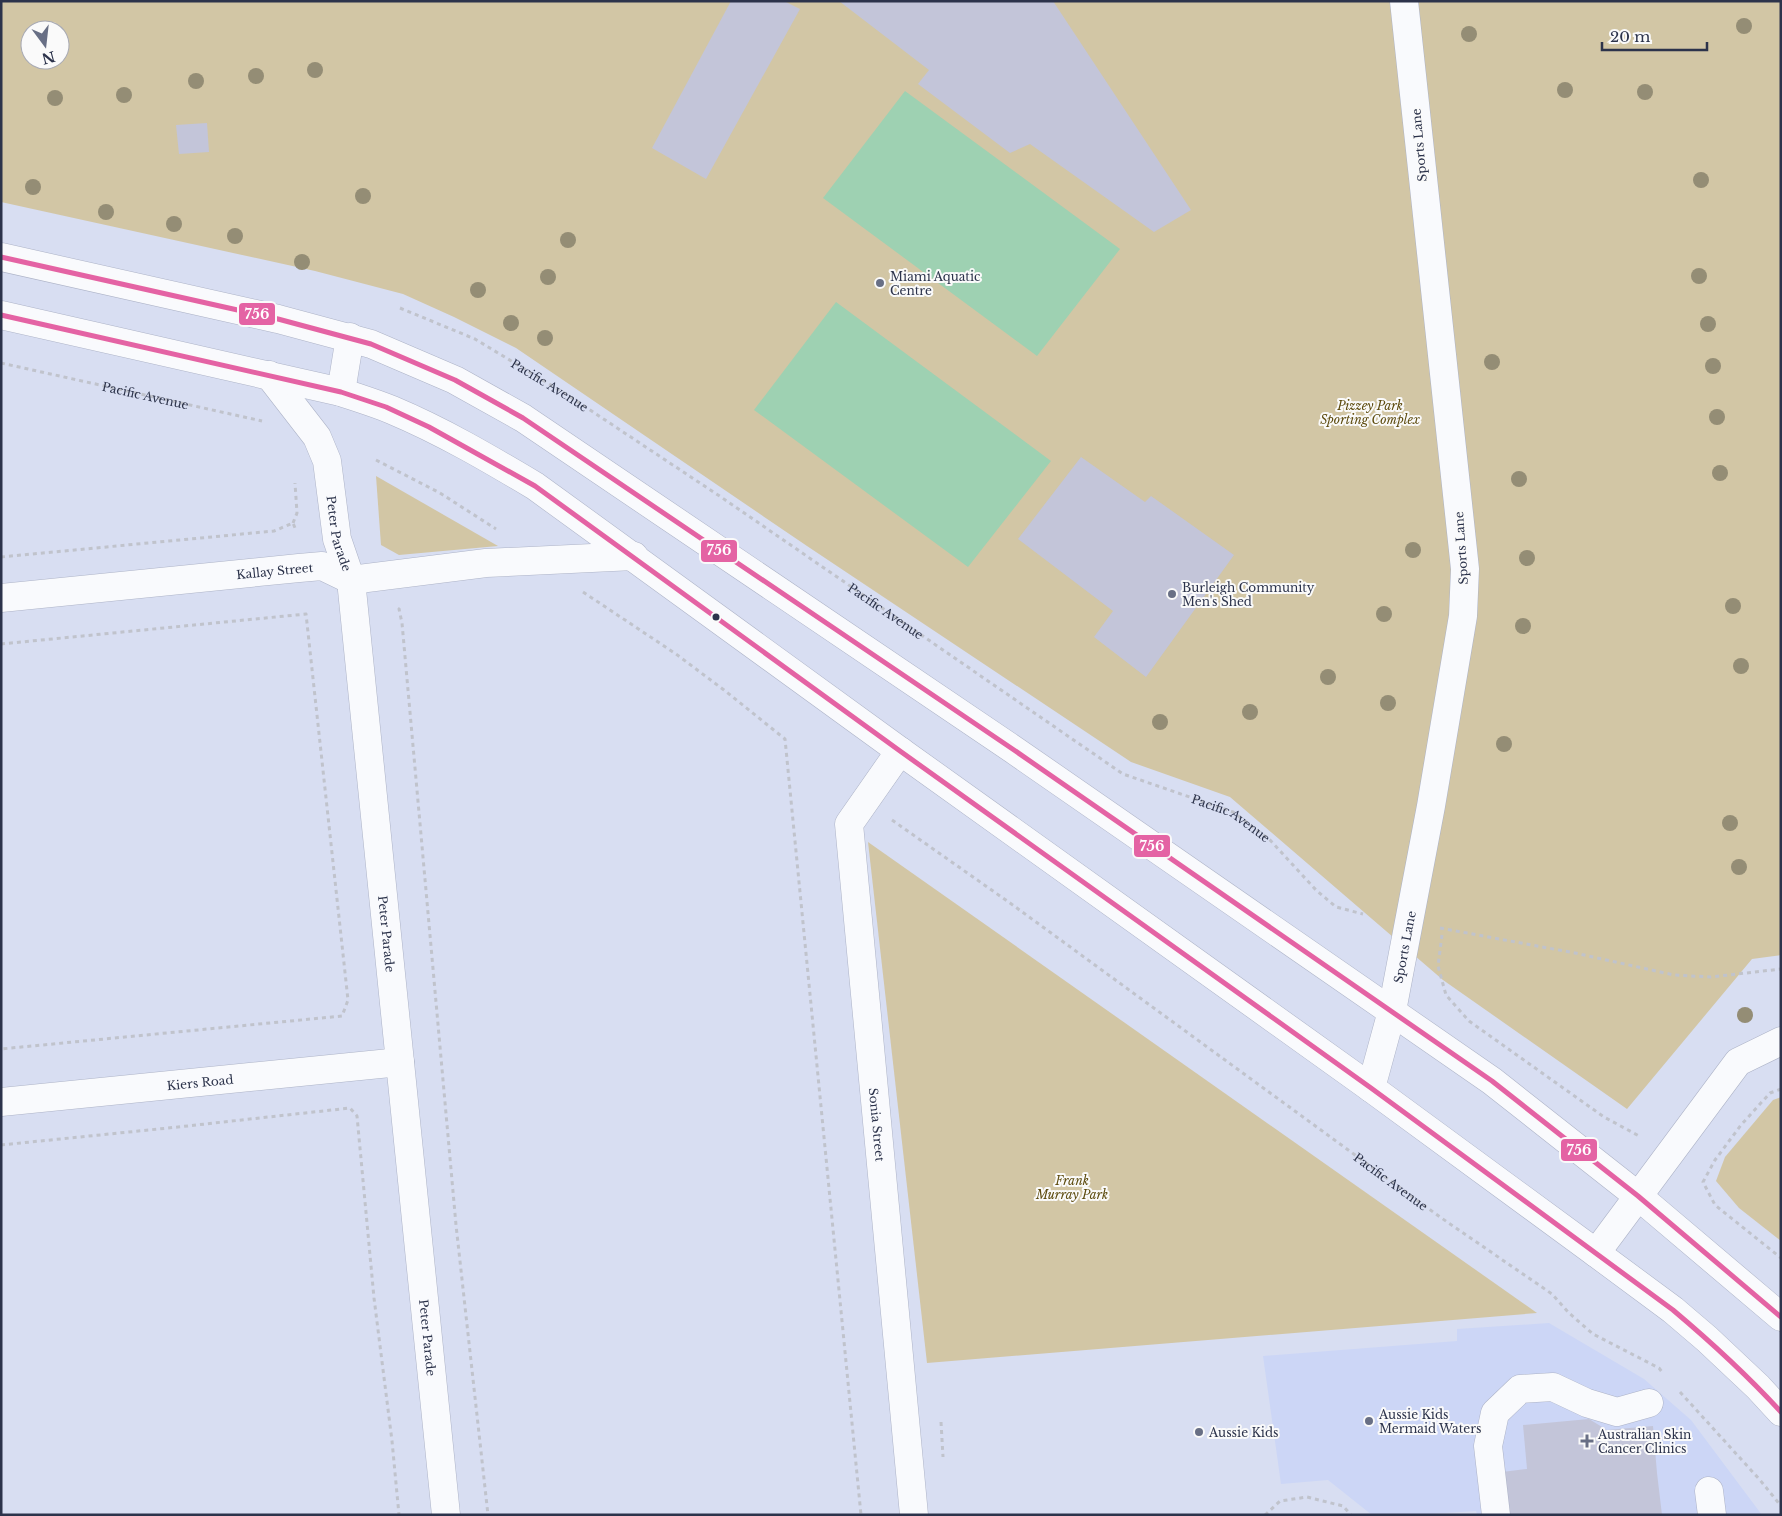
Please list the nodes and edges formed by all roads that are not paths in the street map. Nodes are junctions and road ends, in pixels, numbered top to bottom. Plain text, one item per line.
1 (1404, 1) edge
2 (1, 257) edge
3 (1, 315) edge
4 (350, 337) junction
5 (269, 375) junction
6 (341, 392) junction
7 (634, 556) junction
8 (351, 580) junction
9 (1, 598) edge
10 (900, 751) junction
11 (1392, 1011) junction
12 (1781, 1041) edge
13 (400, 1062) junction
14 (1371, 1088) junction
15 (1, 1102) edge
16 (1638, 1196) junction
17 (1596, 1253) junction
18 (1781, 1317) edge
19 (1649, 1404) dead end
20 (1781, 1412) edge
21 (446, 1515) edge
22 (914, 1515) edge
23 (1496, 1515) edge

1 - 11 street, Sports Lane
2 - 4 street
3 - 5 street
4 - 6 street
4 - 11 street
5 - 6 street
5 - 8 street, Peter Parade
6 - 7 street
7 - 8 street
7 - 10 street
8 - 9 street, Kallay Street
8 - 13 street, Peter Parade
10 - 14 street
10 - 22 street, Sonia Street
11 - 14 street, Sports Lane
11 - 16 street
12 - 16 street
13 - 15 street, Kiers Road
13 - 21 street, Peter Parade
14 - 17 street
16 - 17 street
16 - 18 street
17 - 20 street
19 - 23 street

